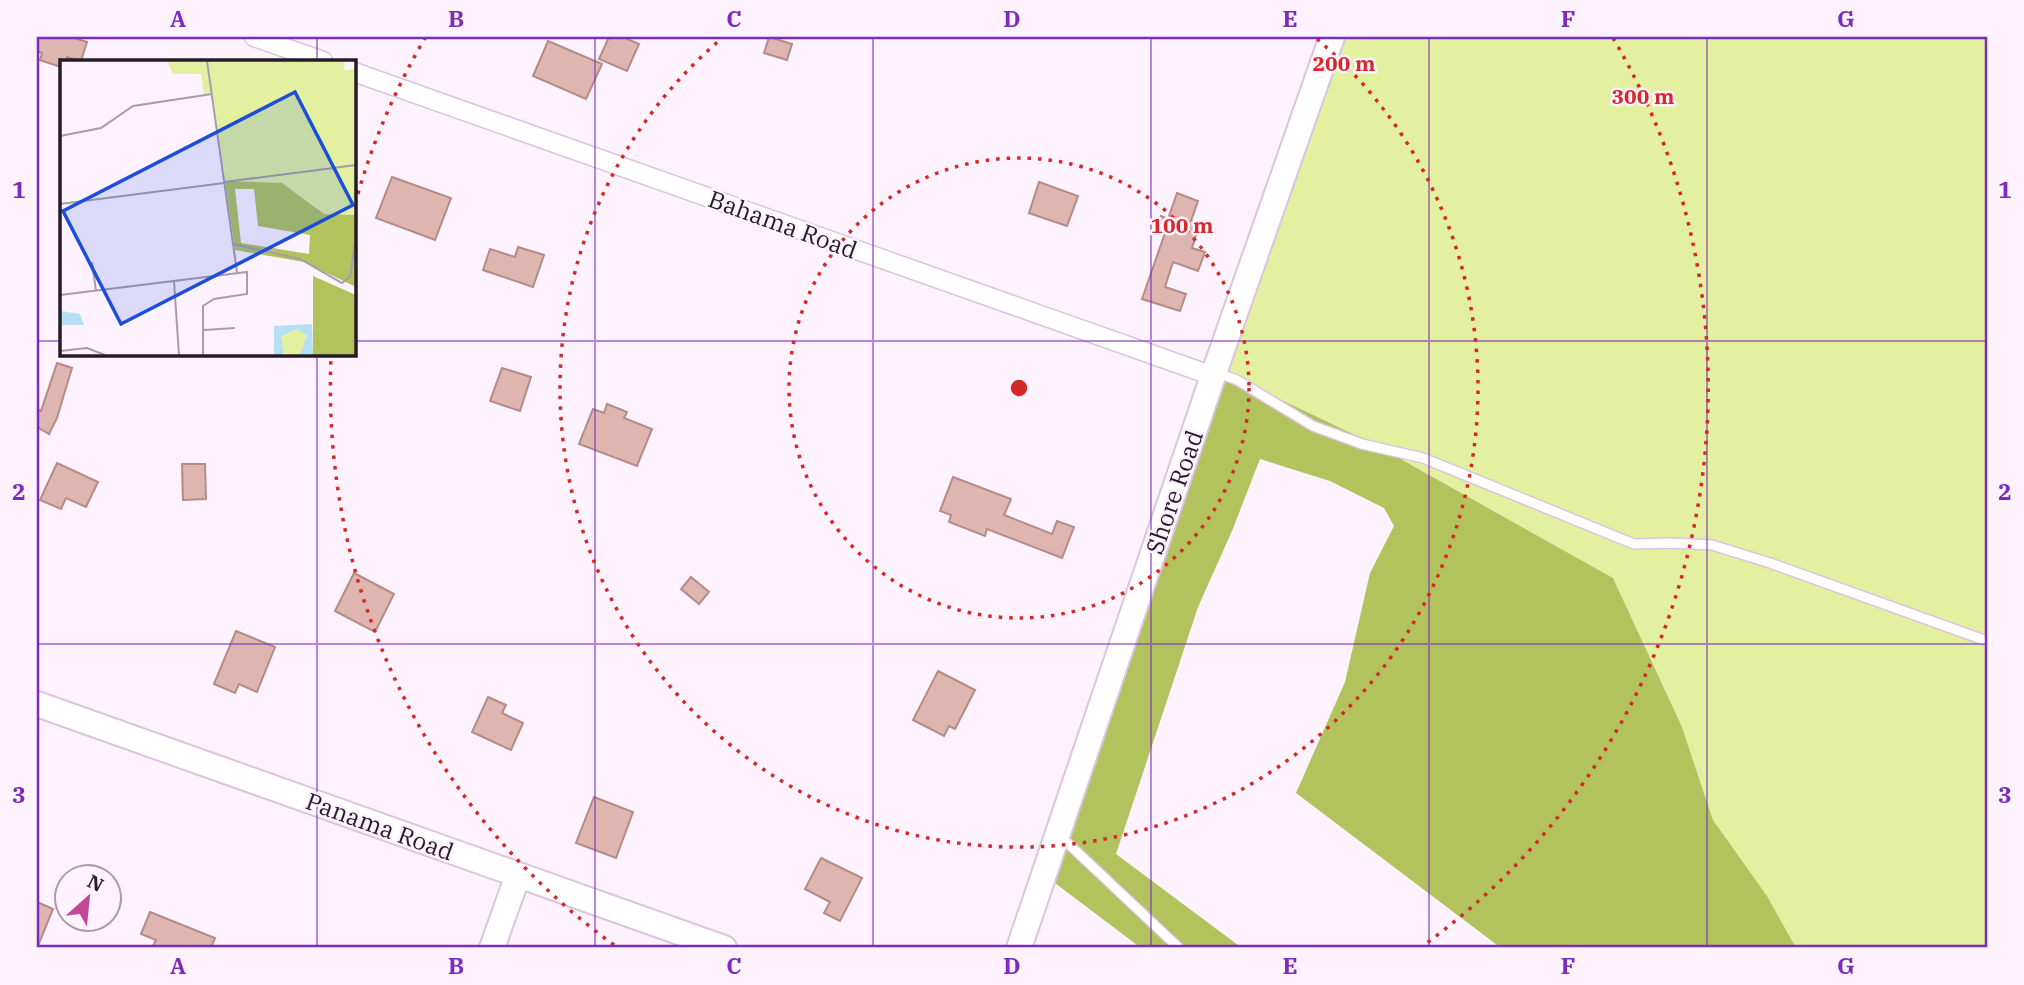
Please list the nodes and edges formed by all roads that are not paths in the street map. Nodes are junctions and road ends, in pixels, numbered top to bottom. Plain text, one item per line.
1 (254, 37) edge
2 (1332, 37) edge
3 (320, 60) edge
4 (355, 72) edge
5 (1214, 374) junction
6 (1987, 641) edge
7 (37, 704) edge
8 (1058, 834) junction
9 (518, 874) junction
10 (492, 948) edge
11 (724, 948) edge
12 (1019, 948) edge
13 (1179, 948) edge

1 - 3 street
2 - 5 street, Shore Road
4 - 5 street, Bahama Road
5 - 6 lane
5 - 8 street, Shore Road
7 - 9 street, Panama Road
8 - 12 street, Shore Road
8 - 13 lane
9 - 10 street
9 - 11 street, Panama Road

